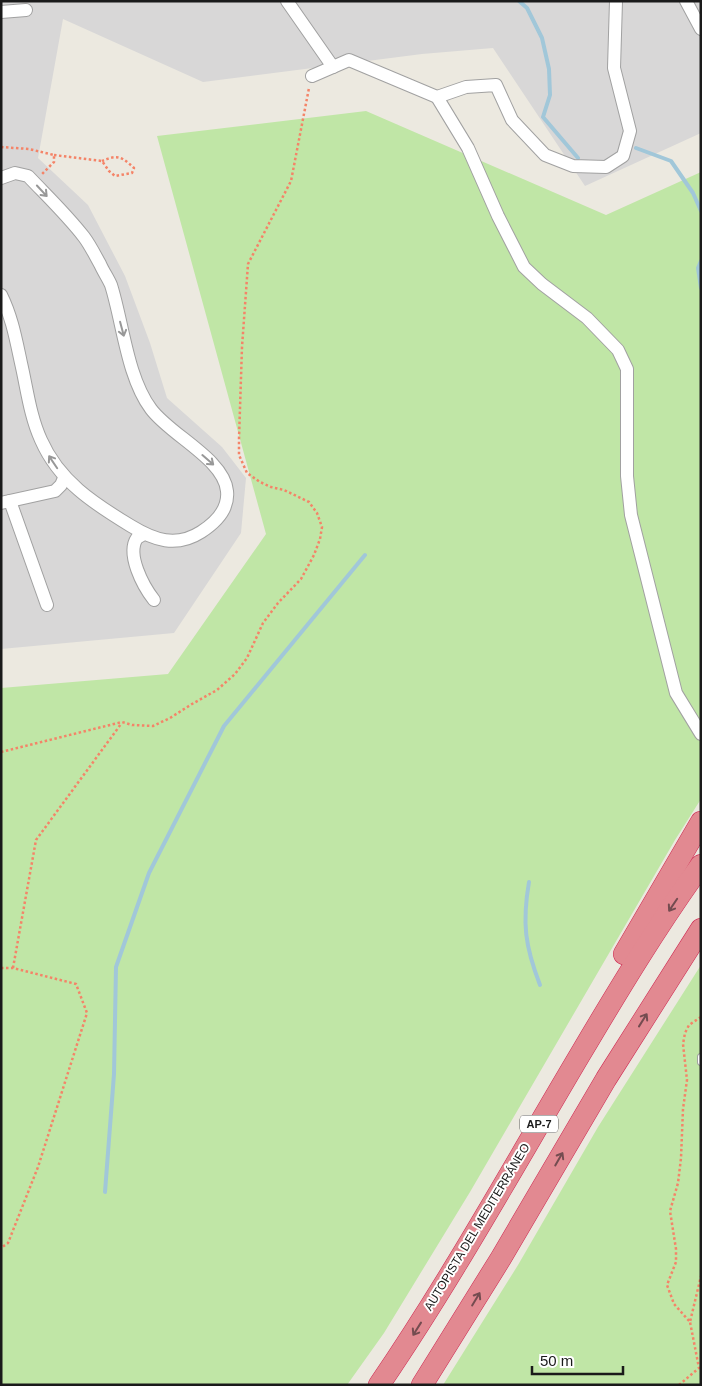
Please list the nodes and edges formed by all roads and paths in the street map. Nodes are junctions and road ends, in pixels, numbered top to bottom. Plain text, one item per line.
1 (287, 1) edge
2 (616, 1) edge
3 (686, 1) edge
4 (26, 10) dead end
5 (1, 12) edge
6 (701, 29) edge
7 (333, 67) junction
8 (312, 76) dead end
9 (437, 97) junction
10 (1, 147) edge
11 (54, 155) junction
12 (102, 161) junction
13 (1, 178) edge
14 (34, 182) junction
15 (1, 295) edge
16 (64, 478) junction
17 (6, 502) edge
18 (116, 517) junction
19 (144, 534) junction
20 (134, 555) junction
21 (154, 600) dead end
22 (47, 606) dead end
23 (122, 722) dead end
24 (701, 734) edge
25 (701, 822) edge
26 (701, 865) edge
27 (701, 929) edge
28 (1, 968) edge
29 (12, 968) junction
30 (701, 1017) edge
31 (701, 1058) edge
32 (701, 1062) edge
33 (522, 1154) junction
34 (1, 1248) edge
35 (701, 1276) edge
36 (690, 1322) junction
37 (379, 1385) edge
38 (422, 1385) edge
39 (679, 1385) edge

1 - 7 street
2 - 9 street
3 - 6 street
4 - 5 street
7 - 8 street
7 - 9 street
9 - 24 street
10 - 11 path
11 - 12 path
11 - 14 path
12 - 12 path
13 - 14 street
14 -> 19 street
16 -> 15 street
16 - 17 street
16 - 18 street
17 - 22 street
18 - 19 street
18 - 20 street
19 - 20 street
20 - 21 street
23 - 29 path
25 - 33 highway
26 -> 33 highway, AUTOPISTA DEL MEDITERRÁNEO / AP-7
38 -> 27 highway, AP-7
28 - 29 path
29 - 34 path
30 - 36 path
31 - 32 lane
33 -> 37 highway, AUTOPISTA DEL MEDITERRÁNEO / AP-7
35 - 36 path
36 - 39 path

